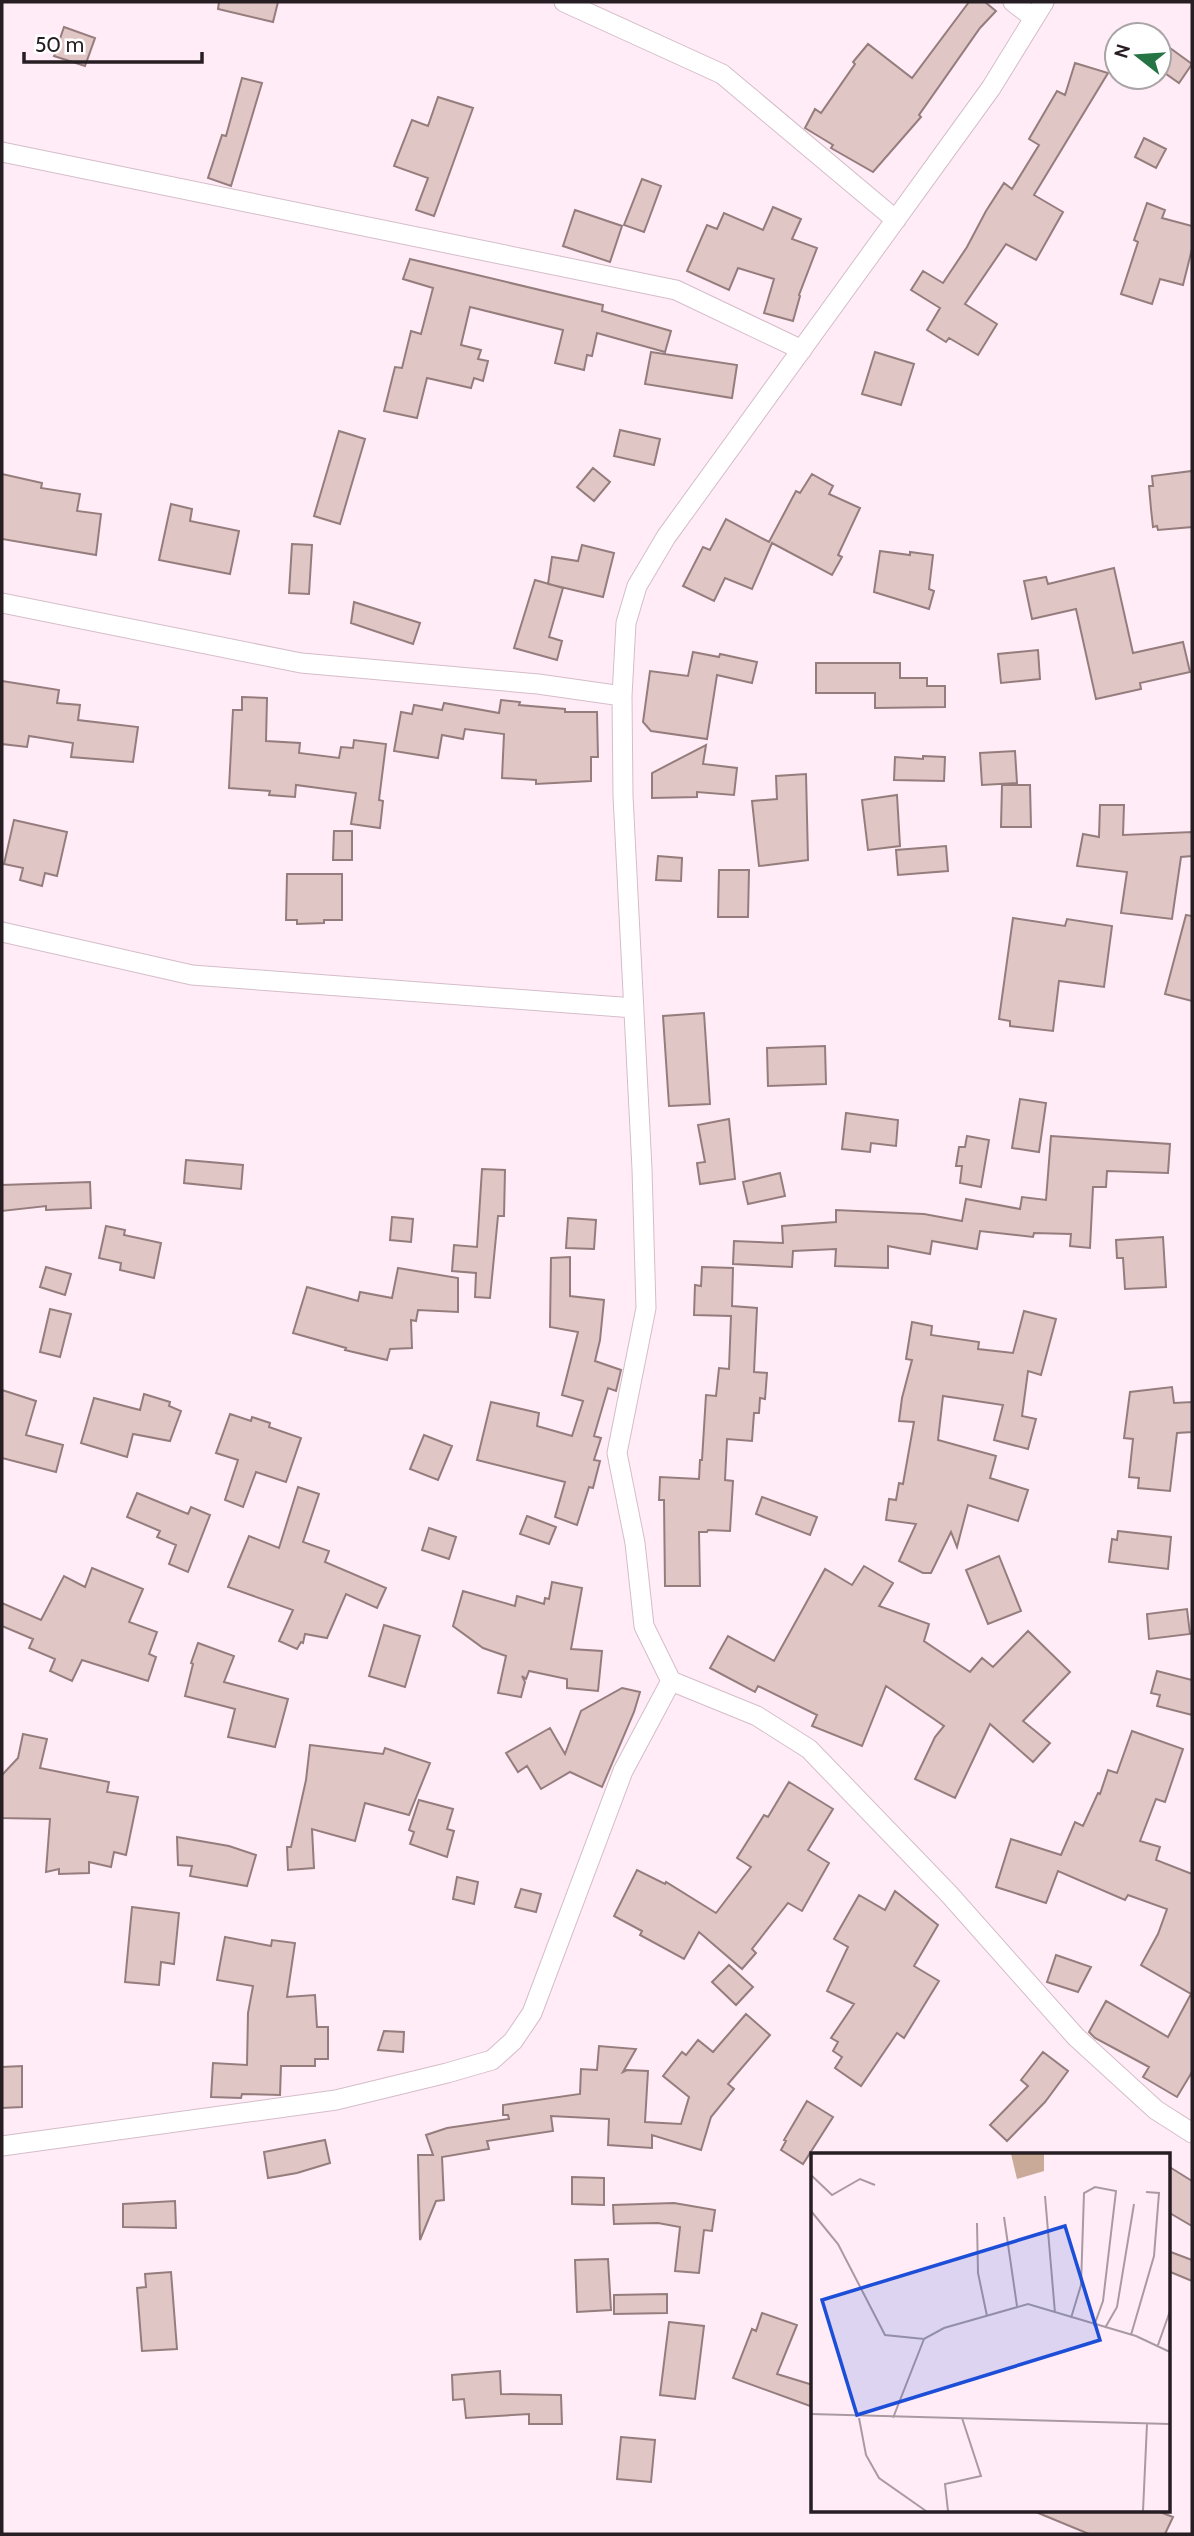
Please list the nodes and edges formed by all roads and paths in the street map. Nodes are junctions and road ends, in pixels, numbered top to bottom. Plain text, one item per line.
1 (564, 2) edge
2 (1013, 2) edge
3 (1039, 10) edge
4 (2, 152) edge
5 (896, 220) junction
6 (802, 350) junction
7 (2, 603) edge
8 (622, 696) junction
9 (2, 932) edge
10 (634, 1008) junction
11 (671, 1681) junction
12 (1192, 2133) edge
13 (2, 2146) edge

1 - 5 street
2 - 3 street
3 - 5 street
4 - 6 street
5 - 6 street
6 - 8 street
7 - 8 street
8 - 10 street
9 - 10 street
10 - 11 street
11 - 12 street
11 - 13 street

